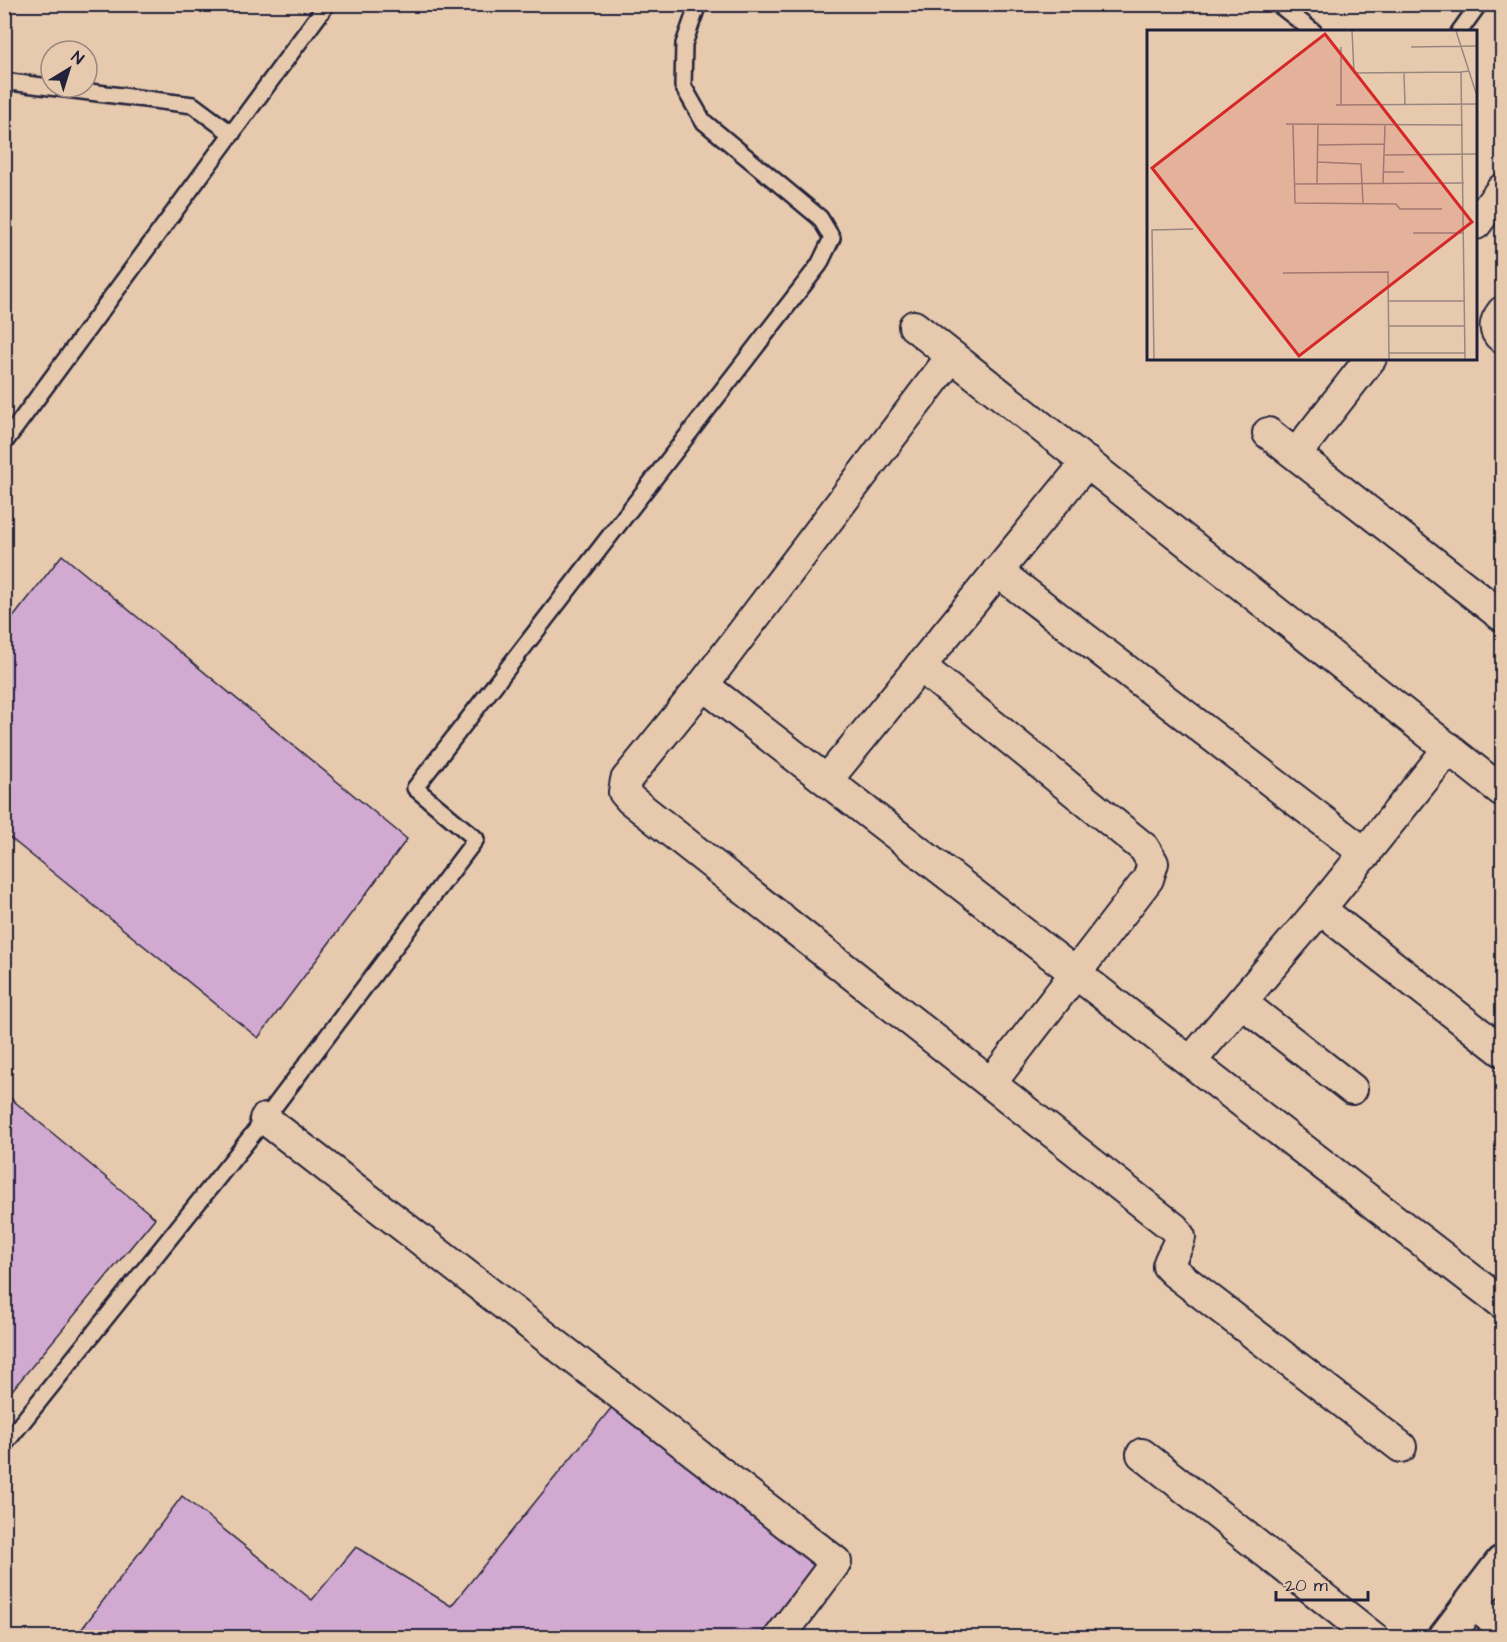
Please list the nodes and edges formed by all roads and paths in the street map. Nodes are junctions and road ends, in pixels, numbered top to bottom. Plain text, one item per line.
1 (327, 4) edge
2 (1278, 4) edge
3 (1479, 4) edge
4 (698, 5) edge
5 (1311, 30) edge
6 (1460, 30) edge
7 (4, 89) edge
8 (232, 134) junction
9 (1503, 189) edge
10 (1477, 223) edge
11 (1503, 312) edge
12 (914, 326) dead end
13 (1503, 338) edge
14 (952, 356) junction
15 (1369, 360) edge
16 (1268, 433) dead end
17 (4, 442) edge
18 (1296, 454) junction
19 (1087, 462) junction
20 (997, 571) junction
21 (1503, 616) edge
22 (920, 666) junction
23 (703, 685) junction
24 (1449, 748) junction
25 (827, 780) junction
26 (1503, 791) edge
27 (1366, 854) junction
28 (1320, 909) junction
29 (1077, 973) junction
30 (1241, 1002) junction
31 (1503, 1051) edge
32 (1191, 1061) junction
33 (991, 1083) junction
34 (1352, 1089) dead end
35 (265, 1119) junction
36 (1503, 1303) edge
37 (10, 1428) edge
38 (4, 1444) edge
39 (1401, 1447) dead end
40 (1142, 1454) dead end
41 (1503, 1563) edge
42 (1472, 1603) junction
43 (1503, 1627) edge
44 (779, 1638) edge
45 (1374, 1638) edge
46 (1445, 1638) edge

1 - 8 lane
2 - 5 lane
3 - 6 lane
4 - 35 lane
7 - 8 lane
8 - 17 lane
9 - 10 street
11 - 13 street
12 - 14 street
14 - 19 street
14 - 23 street
15 - 18 street
16 - 18 street
18 - 21 street
19 - 20 street
19 - 24 street
20 - 22 street
20 - 27 street
22 - 25 street
22 - 29 street
23 - 25 street
23 - 33 street
24 - 26 street
24 - 27 street
25 - 29 street
27 - 28 street
28 - 30 street
28 - 31 street
29 - 32 street
29 - 33 street
30 - 32 street
30 - 34 street
32 - 36 street
33 - 39 street
35 - 37 lane
35 - 44 street
37 - 38 lane
40 - 45 street
41 - 42 street
42 - 43 street
42 - 46 street

